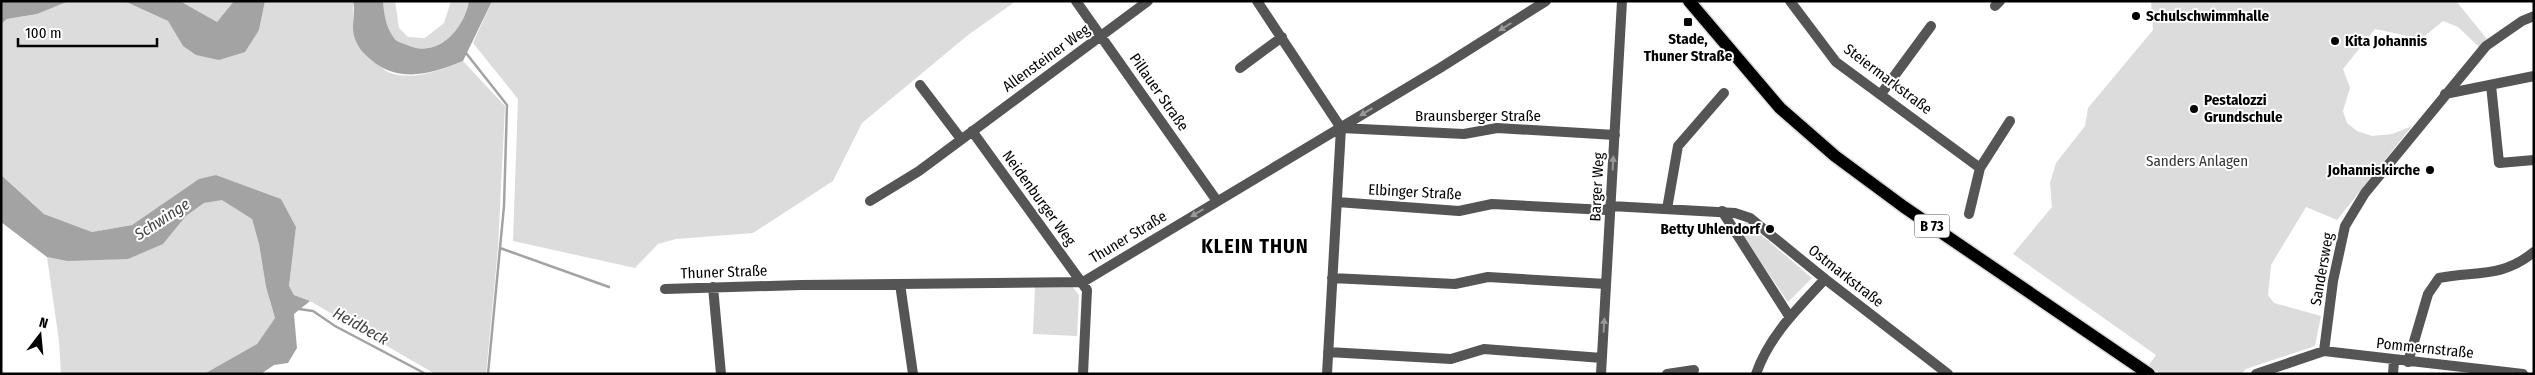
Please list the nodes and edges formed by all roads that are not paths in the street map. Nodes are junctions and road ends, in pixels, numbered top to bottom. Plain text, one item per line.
1 (1076, 1) edge
2 (1148, 1) edge
3 (1257, 1) edge
4 (1546, 1) edge
5 (1622, 1) edge
6 (1689, 1) edge
7 (1790, 1) edge
8 (2534, 16) edge
9 (1931, 26) dead end
10 (1101, 36) junction
11 (1282, 38) junction
12 (1240, 68) dead end
13 (2534, 76) edge
14 (920, 85) dead end
15 (2491, 85) junction
16 (1724, 93) dead end
17 (1881, 94) junction
18 (2445, 94) junction
19 (2010, 121) dead end
20 (1341, 128) junction
21 (972, 131) junction
22 (1615, 135) junction
23 (961, 139) junction
24 (2534, 160) edge
25 (1980, 168) junction
26 (870, 200) dead end
27 (1217, 201) junction
28 (1337, 202) junction
29 (1611, 206) junction
30 (1667, 208) junction
31 (1722, 211) junction
32 (1969, 214) dead end
33 (2534, 252) edge
34 (1332, 278) junction
35 (1825, 279) junction
36 (1083, 282) junction
37 (900, 284) junction
38 (1606, 284) junction
39 (713, 287) junction
40 (665, 289) dead end
41 (1789, 316) junction
42 (2324, 351) junction
43 (1328, 352) junction
44 (1602, 358) junction
45 (2394, 361) junction
46 (2408, 362) junction
47 (1694, 370) dead end
48 (2487, 372) edge
49 (721, 374) edge
50 (913, 374) edge
51 (1083, 374) edge
52 (1327, 374) edge
53 (1601, 374) edge
54 (1667, 374) edge
55 (1756, 374) edge
56 (1948, 374) edge
57 (2149, 374) edge
58 (2256, 374) edge
59 (2392, 374) edge
60 (2523, 374) edge

1 - 10 street, Pillauer Straße
2 - 10 street, Allensteiner Weg
3 - 11 street
4 -> 20 street, Thuner Straße
5 - 22 street, Barger Weg
6 - 57 main road, B 73
7 - 17 street, Steiermarkstraße
8 - 18 street, Sandersweg
9 - 17 street
10 - 21 street, Allensteiner Weg
10 - 27 street, Pillauer Straße
11 - 12 street
11 - 20 street
13 - 15 street
14 - 23 street
15 - 18 street
15 - 24 street
16 - 30 street
17 - 25 street, Steiermarkstraße
18 - 42 street, Sandersweg
19 - 25 street
20 - 22 street, Braunsberger Straße
20 - 27 street, Thuner Straße
20 - 28 street
21 - 23 street, Allensteiner Weg
21 - 36 street, Neidenburger Weg
29 -> 22 street, Barger Weg
23 - 26 street, Allensteiner Weg
25 - 32 street
27 -> 36 street, Thuner Straße
28 - 29 street, Elbinger Straße
28 - 34 street
29 - 30 street, Ostmarkstraße
29 - 38 street, Barger Weg
30 - 31 street, Ostmarkstraße
31 - 35 street, Ostmarkstraße
31 - 41 street
33 - 46 street
34 - 38 street
34 - 43 street
35 - 41 street
35 - 56 street, Ostmarkstraße
36 - 37 street, Thuner Straße
36 - 51 street
37 - 39 street, Thuner Straße
37 - 50 street
44 -> 38 street, Barger Weg
39 - 40 street, Thuner Straße
39 - 49 street
41 - 55 street
42 - 45 street, Pommernstraße
42 - 58 street
43 - 44 street
43 - 52 street
44 - 53 street, Barger Weg
45 - 46 street, Pommernstraße
45 - 59 street
46 - 48 street, Pommernstraße
47 - 54 street
48 - 60 street, Pommernstraße

